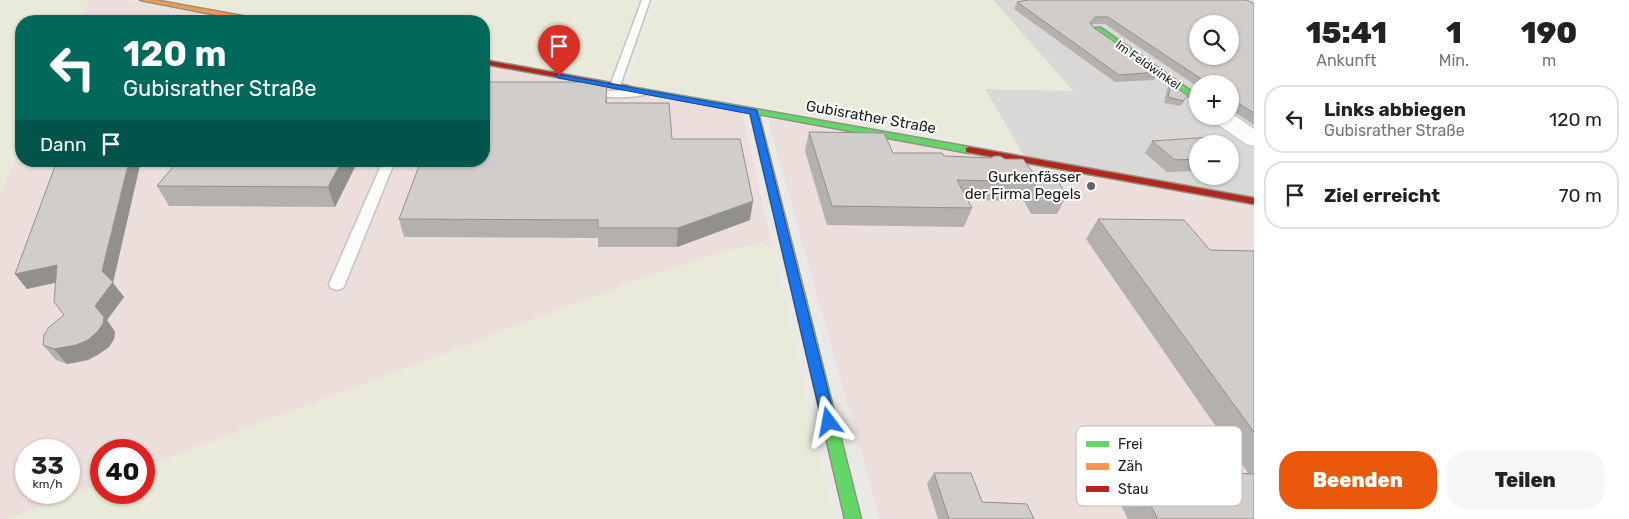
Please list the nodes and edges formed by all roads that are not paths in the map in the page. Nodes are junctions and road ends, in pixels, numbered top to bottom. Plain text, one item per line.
1 (143, 0) edge
2 (646, 0) edge
3 (226, 15) edge
4 (1098, 30) edge
5 (490, 63) edge
6 (615, 86) junction
7 (572, 91) edge
8 (644, 92) junction
9 (1189, 94) edge
10 (754, 112) junction
11 (1234, 125) edge
12 (1254, 139) edge
13 (386, 167) edge
14 (1254, 201) edge
15 (337, 284) dead end
16 (852, 519) edge

1 - 3 street
2 - 6 lane
4 - 9 street, Im Feldwinkel
5 - 6 street, Gubisrather Straße
6 - 8 street, Gubisrather Straße
7 - 8 lane
8 - 10 street, Gubisrather Straße
10 - 14 street, Gubisrather Straße
10 - 16 street
11 - 12 street
13 - 15 lane

